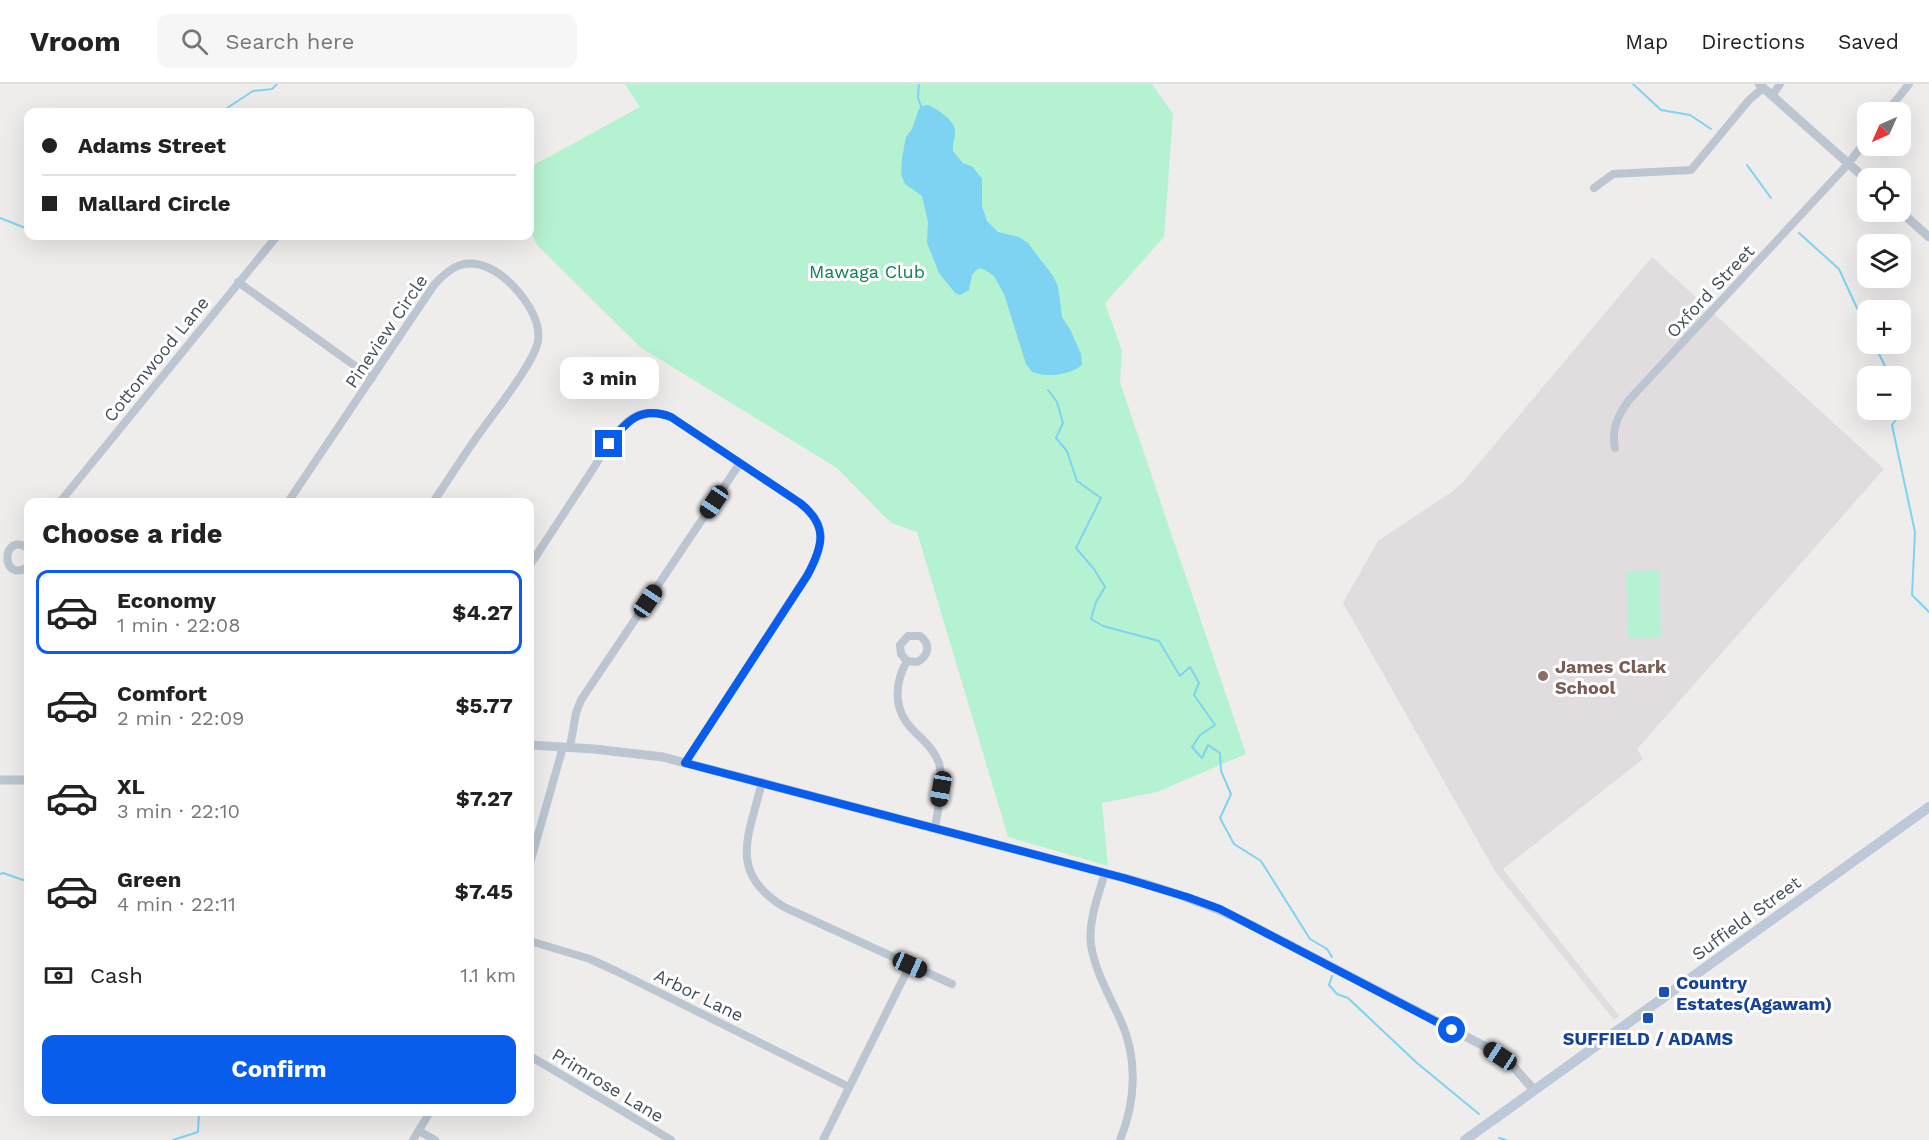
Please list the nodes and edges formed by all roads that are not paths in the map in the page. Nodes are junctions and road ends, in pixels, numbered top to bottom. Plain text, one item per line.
1 (1780, 84) edge
2 (1909, 84) edge
3 (1761, 86) edge
4 (1772, 96) junction
5 (1895, 102) edge
6 (1857, 152) edge
7 (1848, 164) junction
8 (1857, 172) edge
9 (1594, 188) dead end
10 (1911, 221) edge
11 (1929, 237) edge
12 (274, 240) edge
13 (238, 282) junction
14 (372, 378) junction
15 (1615, 448) dead end
16 (740, 463) junction
17 (63, 498) edge
18 (291, 498) edge
19 (436, 498) edge
20 (24, 545) edge
21 (534, 559) edge
22 (24, 569) edge
23 (907, 661) dead end
24 (534, 745) edge
25 (566, 747) junction
26 (685, 763) junction
27 (0, 780) edge
28 (24, 780) edge
29 (762, 782) junction
30 (1929, 807) edge
31 (935, 828) junction
32 (534, 850) edge
33 (1105, 873) junction
34 (534, 942) edge
35 (910, 965) junction
36 (952, 984) dead end
37 (534, 1058) edge
38 (849, 1088) junction
39 (1534, 1090) junction
40 (428, 1116) edge
41 (419, 1131) junction
42 (413, 1140) edge
43 (435, 1140) edge
44 (671, 1140) edge
45 (823, 1140) edge
46 (1120, 1140) edge
47 (1465, 1140) edge

1 - 4 street
2 - 5 street
3 - 4 street
3 - 9 street
4 - 7 street
6 - 7 street, Oxford Street
7 - 8 street
7 - 15 street, Oxford Street
10 - 11 street
12 - 13 street, Cottonwood Lane
13 - 14 street
13 - 17 street, Cottonwood Lane
14 - 18 street, Pineview Circle
14 - 19 street, Pineview Circle
16 - 21 street
16 - 25 street
16 - 26 street
20 - 22 street
23 - 31 street
24 - 25 street
25 - 26 street
25 - 32 street
26 - 29 street
27 - 28 street
29 - 31 street
29 - 35 street
30 - 39 main road, Suffield Street
31 - 33 street
33 - 39 street
33 - 46 street
34 - 38 street, Arbor Lane
35 - 36 street
35 - 38 street
37 - 44 street, Primrose Lane
38 - 45 street
39 - 47 main road, Suffield Street
40 - 41 street
41 - 42 street
41 - 43 street

